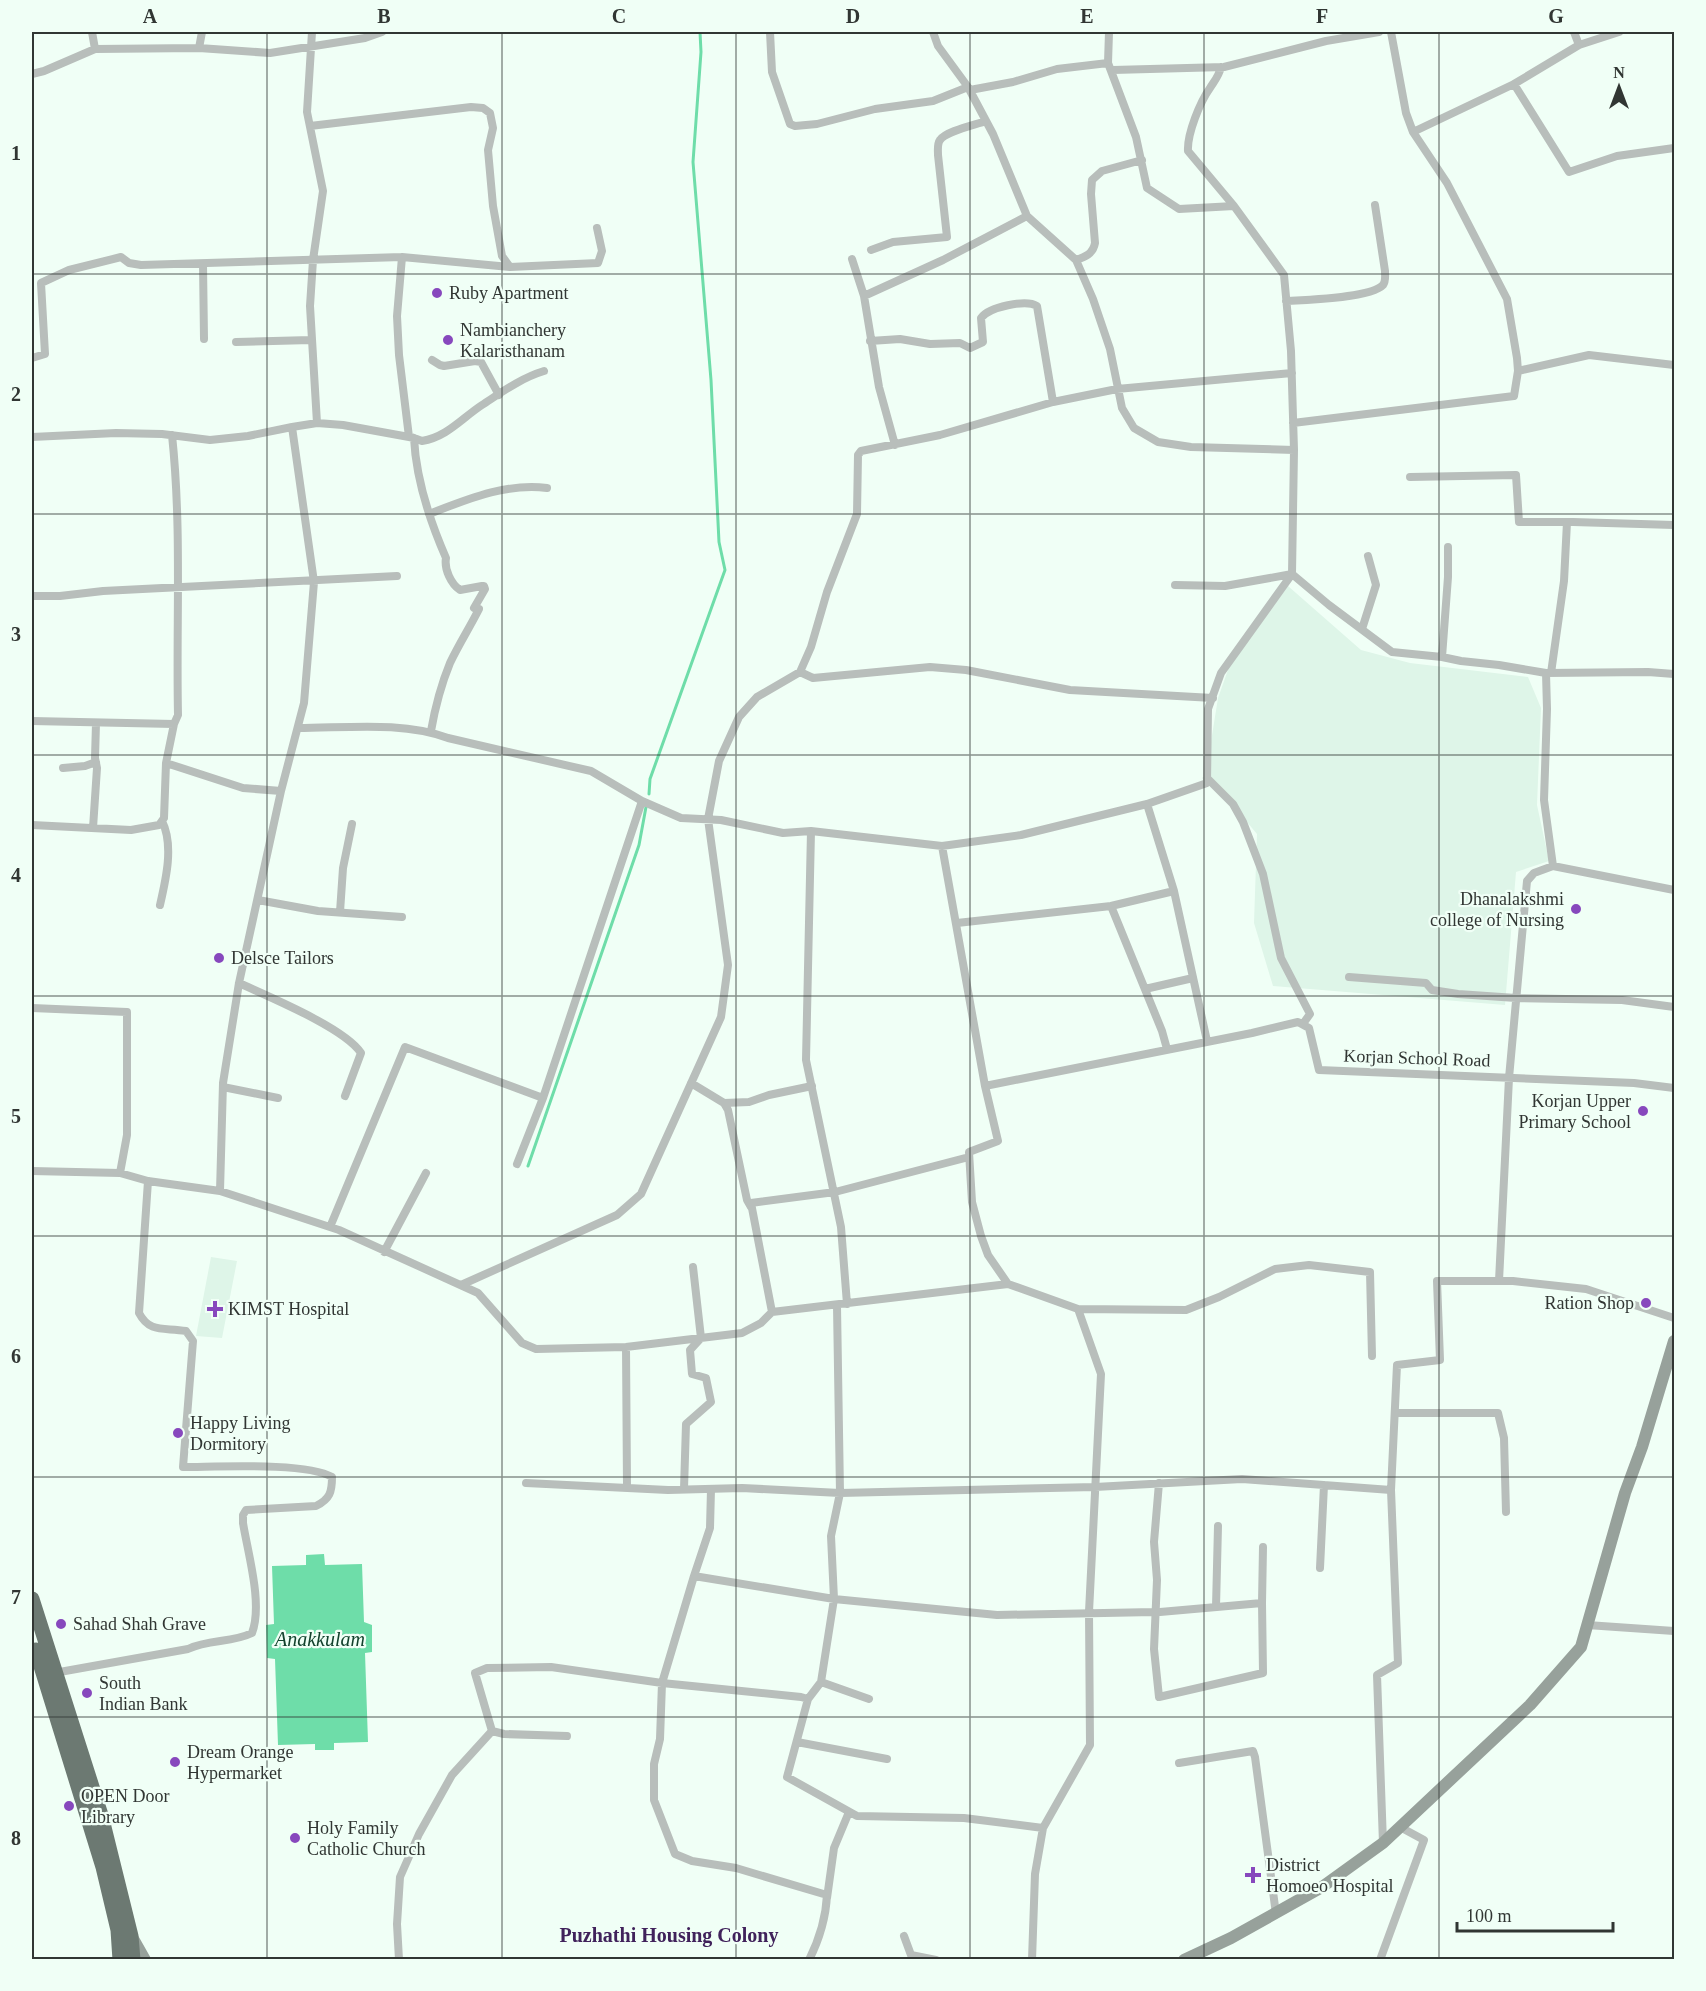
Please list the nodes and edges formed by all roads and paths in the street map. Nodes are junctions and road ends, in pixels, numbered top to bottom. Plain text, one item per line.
1 (92, 32) edge
2 (202, 32) edge
3 (312, 32) edge
4 (382, 32) edge
5 (770, 32) edge
6 (933, 32) edge
7 (1109, 32) edge
8 (1379, 32) edge
9 (1391, 32) edge
10 (1574, 32) edge
11 (1619, 32) edge
12 (1579, 45) junction
13 (310, 46) junction
14 (199, 48) junction
15 (95, 50) junction
16 (1111, 67) junction
17 (1221, 67) junction
18 (32, 74) edge
19 (1514, 84) junction
20 (969, 88) junction
21 (986, 121) junction
22 (310, 126) junction
23 (1413, 132) junction
24 (1674, 148) edge
25 (1142, 160) junction
26 (1375, 205) dead end
27 (1234, 206) junction
28 (1028, 216) junction
29 (597, 228) dead end
30 (871, 250) dead end
31 (402, 256) junction
32 (852, 259) dead end
33 (313, 260) junction
34 (1076, 260) junction
35 (203, 264) junction
36 (510, 267) junction
37 (41, 283) junction
38 (32, 287) edge
39 (864, 296) junction
40 (1286, 301) junction
41 (204, 339) dead end
42 (311, 340) junction
43 (870, 341) junction
44 (236, 342) dead end
45 (32, 358) edge
46 (432, 360) dead end
47 (1674, 364) edge
48 (544, 371) dead end
49 (1518, 371) junction
50 (1292, 374) junction
51 (1117, 389) junction
52 (499, 395) junction
53 (1053, 402) junction
54 (317, 423) junction
55 (1293, 423) junction
56 (292, 428) junction
57 (172, 435) junction
58 (32, 437) edge
59 (411, 437) junction
60 (895, 445) junction
61 (1293, 450) junction
62 (1410, 477) dead end
63 (548, 488) dead end
64 (429, 514) junction
65 (1567, 522) junction
66 (1674, 525) edge
67 (1448, 547) dead end
68 (1368, 556) dead end
69 (1292, 574) junction
70 (397, 576) dead end
71 (314, 582) junction
72 (1175, 585) dead end
73 (179, 588) junction
74 (32, 596) edge
75 (1362, 629) junction
76 (1442, 657) junction
77 (800, 672) junction
78 (1549, 673) junction
79 (1674, 674) edge
80 (1213, 698) junction
81 (32, 721) edge
82 (96, 723) junction
83 (174, 724) junction
84 (298, 728) junction
85 (431, 732) junction
86 (96, 762) junction
87 (166, 764) junction
88 (63, 768) dead end
89 (1207, 778) junction
90 (281, 791) junction
91 (642, 801) junction
92 (1147, 804) junction
93 (708, 819) junction
94 (162, 821) junction
95 (352, 824) dead end
96 (32, 825) edge
97 (93, 828) junction
98 (811, 831) junction
99 (942, 846) junction
100 (1553, 866) junction
101 (1174, 891) junction
102 (1674, 891) edge
103 (258, 900) junction
104 (160, 905) dead end
105 (1111, 906) junction
106 (340, 912) junction
107 (402, 917) dead end
108 (957, 923) junction
109 (1348, 977) dead end
110 (1193, 978) junction
111 (239, 983) junction
112 (1145, 989) junction
113 (1516, 998) junction
114 (1674, 1007) edge
115 (32, 1008) edge
116 (1305, 1021) dead end
117 (1208, 1041) junction
118 (1167, 1049) junction
119 (1509, 1078) junction
120 (692, 1083) junction
121 (812, 1086) junction
122 (985, 1086) junction
123 (223, 1087) junction
124 (1674, 1088) edge
125 (345, 1096) dead end
126 (278, 1098) dead end
127 (543, 1098) junction
128 (724, 1103) junction
129 (969, 1157) junction
130 (517, 1164) dead end
131 (32, 1171) edge
132 (120, 1173) junction
133 (426, 1173) dead end
134 (148, 1181) junction
135 (220, 1191) junction
136 (835, 1192) junction
137 (752, 1209) junction
138 (330, 1227) junction
139 (384, 1252) junction
140 (693, 1267) dead end
141 (1499, 1281) junction
142 (1008, 1284) junction
143 (461, 1285) junction
144 (847, 1304) junction
145 (837, 1306) junction
146 (1078, 1309) junction
147 (772, 1312) junction
148 (1674, 1318) edge
149 (701, 1338) junction
150 (1674, 1345) edge
151 (626, 1347) junction
152 (1372, 1356) dead end
153 (1395, 1413) junction
154 (526, 1483) dead end
155 (1159, 1484) junction
156 (1324, 1485) junction
157 (627, 1487) junction
158 (1095, 1487) junction
159 (684, 1489) junction
160 (711, 1489) junction
161 (1391, 1490) junction
162 (840, 1493) junction
163 (1506, 1512) dead end
164 (1218, 1526) dead end
165 (1263, 1547) dead end
166 (1320, 1568) dead end
167 (694, 1576) junction
168 (32, 1599) edge
169 (834, 1599) junction
170 (1262, 1603) junction
171 (1216, 1607) junction
172 (1089, 1612) junction
173 (1154, 1612) junction
174 (1587, 1625) junction
175 (1674, 1631) edge
176 (32, 1635) edge
177 (54, 1673) junction
178 (821, 1682) junction
179 (662, 1683) junction
180 (869, 1699) dead end
181 (808, 1700) junction
182 (492, 1731) junction
183 (567, 1736) dead end
184 (797, 1742) junction
185 (887, 1759) dead end
186 (1179, 1763) dead end
187 (849, 1812) junction
188 (1400, 1827) junction
189 (1043, 1828) junction
190 (1383, 1843) junction
191 (827, 1898) junction
192 (1276, 1914) junction
193 (130, 1936) junction
194 (904, 1936) dead end
195 (120, 1959) edge
196 (133, 1959) edge
197 (145, 1959) edge
198 (399, 1959) edge
199 (809, 1959) edge
200 (936, 1959) edge
201 (1032, 1959) edge
202 (1184, 1959) edge
203 (1380, 1959) edge

1 - 15 street
2 - 14 street
3 - 13 street
4 - 13 street
5 - 20 street
6 - 20 street
7 - 16 street
8 - 17 street
9 - 23 street
10 - 12 street
11 - 12 street
12 - 19 street
13 - 14 street
13 - 22 street
14 - 15 street
15 - 18 street
16 - 17 street
16 - 20 street
16 - 25 street
17 - 27 street
19 - 23 street
19 - 24 street
20 - 21 street
21 - 28 street
21 - 30 street
22 - 33 street
22 - 36 street
23 - 49 street
25 - 27 street
25 - 34 street
26 - 40 street
27 - 40 street
28 - 34 street
28 - 39 street
29 - 36 street
31 - 33 street
31 - 36 street
31 - 59 street
32 - 39 street
33 - 35 street
33 - 42 street
34 - 51 street
35 - 37 street
35 - 41 street
37 - 38 street
37 - 45 street
39 - 43 street
40 - 50 street
42 - 44 street
42 - 54 street
43 - 53 street
43 - 60 street
46 - 52 street
47 - 49 street
48 - 52 street
49 - 55 street
50 - 51 street
50 - 55 street
51 - 53 street
51 - 61 street
52 - 59 street
53 - 60 street
54 - 56 street
54 - 59 street
55 - 61 street
56 - 57 street
56 - 71 street
57 - 58 street
57 - 73 street
59 - 64 street
60 - 77 street
61 - 69 street
62 - 65 street
63 - 64 street
64 - 85 street
65 - 66 street
65 - 78 street
67 - 76 street
68 - 75 street
69 - 72 street
69 - 75 street
69 - 80 street
70 - 71 street
71 - 73 street
71 - 84 street
73 - 74 street
73 - 83 street
75 - 76 street
76 - 78 street
77 - 80 street
77 - 93 street
78 - 79 street
78 - 100 street
80 - 89 street
81 - 82 street
82 - 83 street
82 - 86 street
83 - 87 street
84 - 85 street
84 - 90 street
85 - 91 street
86 - 88 street
86 - 97 street
87 - 90 street
87 - 94 street
89 - 92 street
89 - 116 street
90 - 103 street
91 - 93 street
91 - 127 street
92 - 99 street
92 - 101 street
93 - 98 street
93 - 120 street
94 - 97 street
94 - 104 street
95 - 106 street
96 - 97 street
98 - 99 street
98 - 121 street
99 - 108 street
100 - 102 street
100 - 113 street
101 - 105 street
101 - 110 street
103 - 106 street
103 - 111 street
105 - 108 street
105 - 112 street
106 - 107 street
108 - 122 street
109 - 113 street
110 - 112 street
110 - 117 street
111 - 123 street
111 - 125 street
112 - 118 street
113 - 114 street
113 - 119 street
115 - 132 street
117 - 118 street, Korjan School Road
117 - 119 street, Korjan School Road
118 - 122 street, Korjan School Road
119 - 124 street, Korjan School Road
119 - 141 street
120 - 128 street
120 - 143 street
121 - 128 street
121 - 136 street
122 - 129 street
123 - 126 street
123 - 135 street
127 - 130 street
127 - 138 street
128 - 137 street
129 - 136 street
129 - 142 street
131 - 132 street
132 - 134 street
133 - 139 street
134 - 135 street
134 - 177 street
135 - 138 street
136 - 137 street
136 - 144 street
137 - 147 street
138 - 139 street
139 - 143 street
140 - 149 street
141 - 148 street
141 - 153 street
142 - 144 street
142 - 146 street
143 - 151 street
144 - 145 street
145 - 147 street
145 - 162 street
146 - 152 street
146 - 158 street
147 - 149 street
149 - 151 street
149 - 159 street
150 - 174 main road
151 - 157 street
153 - 161 street
153 - 163 street
154 - 157 street
155 - 156 street
155 - 158 street
155 - 173 street
156 - 161 street
156 - 166 street
157 - 159 street
158 - 162 street
158 - 172 street
159 - 160 street
160 - 162 street
160 - 167 street
161 - 190 street
162 - 169 street
164 - 171 street
165 - 170 street
167 - 169 street
167 - 179 street
168 - 177 highway
169 - 172 street
169 - 178 street
170 - 171 street
170 - 173 street
171 - 173 street
172 - 173 street
172 - 189 street
174 - 175 street
174 - 188 main road
176 - 195 highway
177 - 193 highway
178 - 180 street
178 - 181 street
179 - 181 street
179 - 182 street
179 - 191 street
181 - 184 street
182 - 183 street
182 - 198 street
184 - 185 street
184 - 187 street
186 - 192 street
187 - 189 street
187 - 191 street
188 - 190 main road
188 - 203 street
189 - 201 street
190 - 192 main road
191 - 199 street
192 - 202 main road
193 - 196 highway
193 - 197 main road
194 - 200 street

